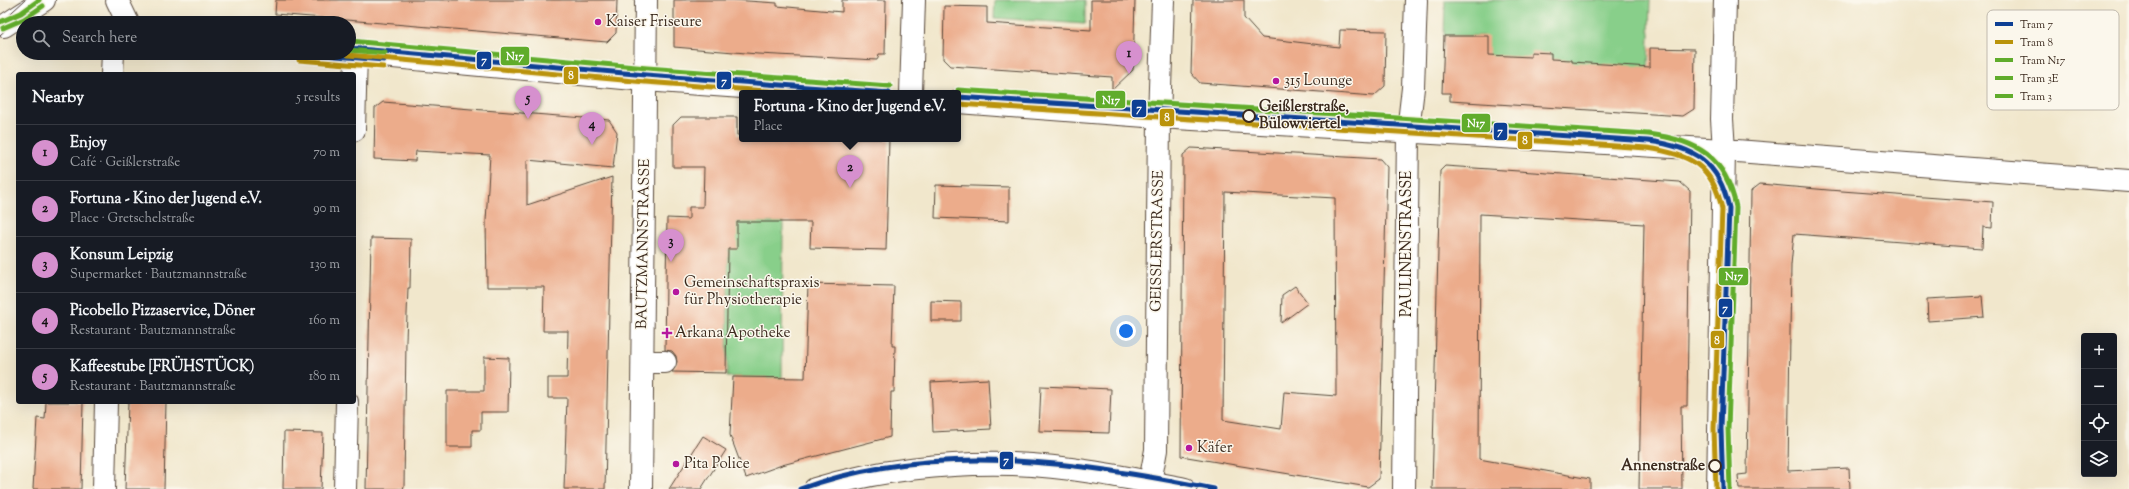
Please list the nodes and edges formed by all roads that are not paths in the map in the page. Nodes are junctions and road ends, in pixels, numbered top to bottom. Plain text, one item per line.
1 (25, 0) edge
2 (44, 0) edge
3 (117, 0) edge
4 (646, 0) edge
5 (914, 0) edge
6 (1163, 0) edge
7 (1416, 0) edge
8 (1725, 0) edge
9 (22, 16) edge
10 (125, 16) edge
11 (16, 20) edge
12 (7, 27) edge
13 (356, 53) edge
14 (113, 60) edge
15 (352, 60) edge
16 (112, 72) edge
17 (352, 72) edge
18 (645, 80) junction
19 (783, 90) edge
20 (910, 90) edge
21 (961, 102) edge
22 (1159, 117) junction
23 (1408, 131) junction
24 (1724, 150) junction
25 (2129, 181) edge
26 (643, 362) junction
27 (665, 362) dead end
28 (106, 404) edge
29 (347, 404) edge
30 (1150, 482) junction
31 (104, 489) edge
32 (345, 489) edge
33 (641, 489) edge
34 (815, 489) edge
35 (1185, 489) edge
36 (1404, 489) edge
37 (1718, 489) edge

1 - 12 street
2 - 9 street
3 - 10 street
4 - 18 street, BAUTZMANNSTRASSE
5 - 20 street
6 - 22 street, GEISSLERSTRASSE
7 - 23 street, PAULINENSTRASSE
8 - 24 street
11 - 12 street
13 - 18 street
14 - 16 street
15 - 17 street
18 - 19 street
18 - 26 street, BAUTZMANNSTRASSE
21 - 22 street
22 - 23 street
22 - 30 street, GEISSLERSTRASSE
23 - 24 street
23 - 36 street, PAULINENSTRASSE
24 - 25 street
24 - 37 street
26 - 27 street
26 - 33 street, BAUTZMANNSTRASSE
28 - 31 street
29 - 32 street
30 - 34 street
30 - 35 street

